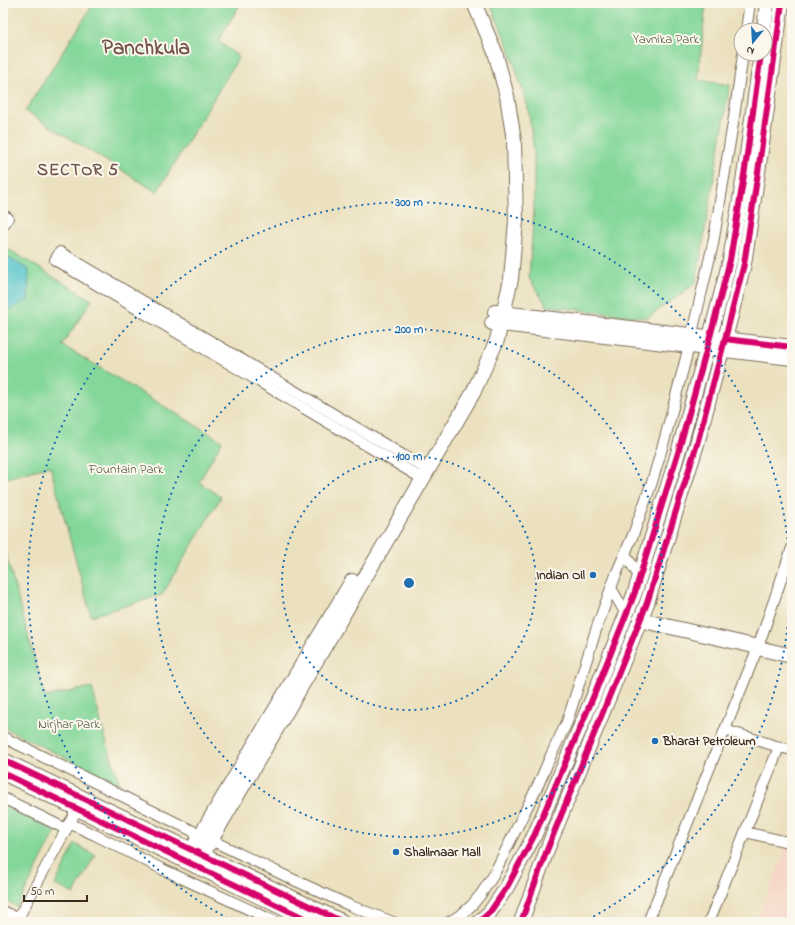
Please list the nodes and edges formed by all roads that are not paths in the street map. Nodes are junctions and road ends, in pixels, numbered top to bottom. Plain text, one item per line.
1 (465, 3) edge
2 (474, 3) edge
3 (750, 3) edge
4 (767, 3) edge
5 (782, 3) edge
6 (747, 22) edge
7 (765, 22) edge
8 (742, 62) edge
9 (760, 62) edge
10 (3, 215) edge
11 (3, 226) edge
12 (68, 262) dead end
13 (498, 318) junction
14 (690, 341) junction
15 (708, 343) junction
16 (724, 345) junction
17 (792, 347) edge
18 (792, 358) edge
19 (422, 472) junction
20 (792, 549) edge
21 (626, 554) junction
22 (640, 576) junction
23 (611, 588) junction
24 (626, 614) junction
25 (640, 620) junction
26 (758, 647) junction
27 (792, 656) edge
28 (725, 730) junction
29 (3, 737) edge
30 (779, 747) junction
31 (792, 750) edge
32 (3, 760) edge
33 (3, 773) edge
34 (3, 798) edge
35 (80, 803) junction
36 (68, 826) junction
37 (745, 832) junction
38 (206, 838) junction
39 (792, 843) edge
40 (194, 858) junction
41 (312, 888) junction
42 (305, 904) junction
43 (3, 911) edge
44 (17, 920) edge
45 (276, 922) edge
46 (312, 922) edge
47 (343, 922) edge
48 (393, 922) edge
49 (449, 922) edge
50 (479, 922) edge
51 (521, 922) edge
52 (648, 922) edge
53 (709, 922) edge

1 - 13 street
2 - 13 street
3 - 6 street
4 - 7 street
5 - 16 street
8 - 14 street
9 - 15 street
10 - 11 street
12 - 19 street
13 - 14 street
13 - 19 street
14 - 15 street
14 - 21 street
15 - 16 street
15 - 22 street
16 - 17 street
16 - 18 street
16 - 25 street
19 - 38 street
20 - 26 street
21 - 22 street
21 - 23 street
22 - 24 street
23 - 24 street
23 - 49 street
24 - 50 street
25 - 26 street
25 - 51 street
26 - 27 street
26 - 28 street
28 - 30 street
28 - 52 street
29 - 38 street
30 - 31 street
30 - 37 street
32 - 35 street
33 - 35 street
34 - 36 street
35 - 36 street
35 - 40 street
36 - 44 street
36 - 45 street
37 - 39 street
37 - 53 street
38 - 40 street
38 - 41 street
40 - 42 street
40 - 46 street
41 - 42 street
41 - 48 street
42 - 47 street
43 - 44 street

